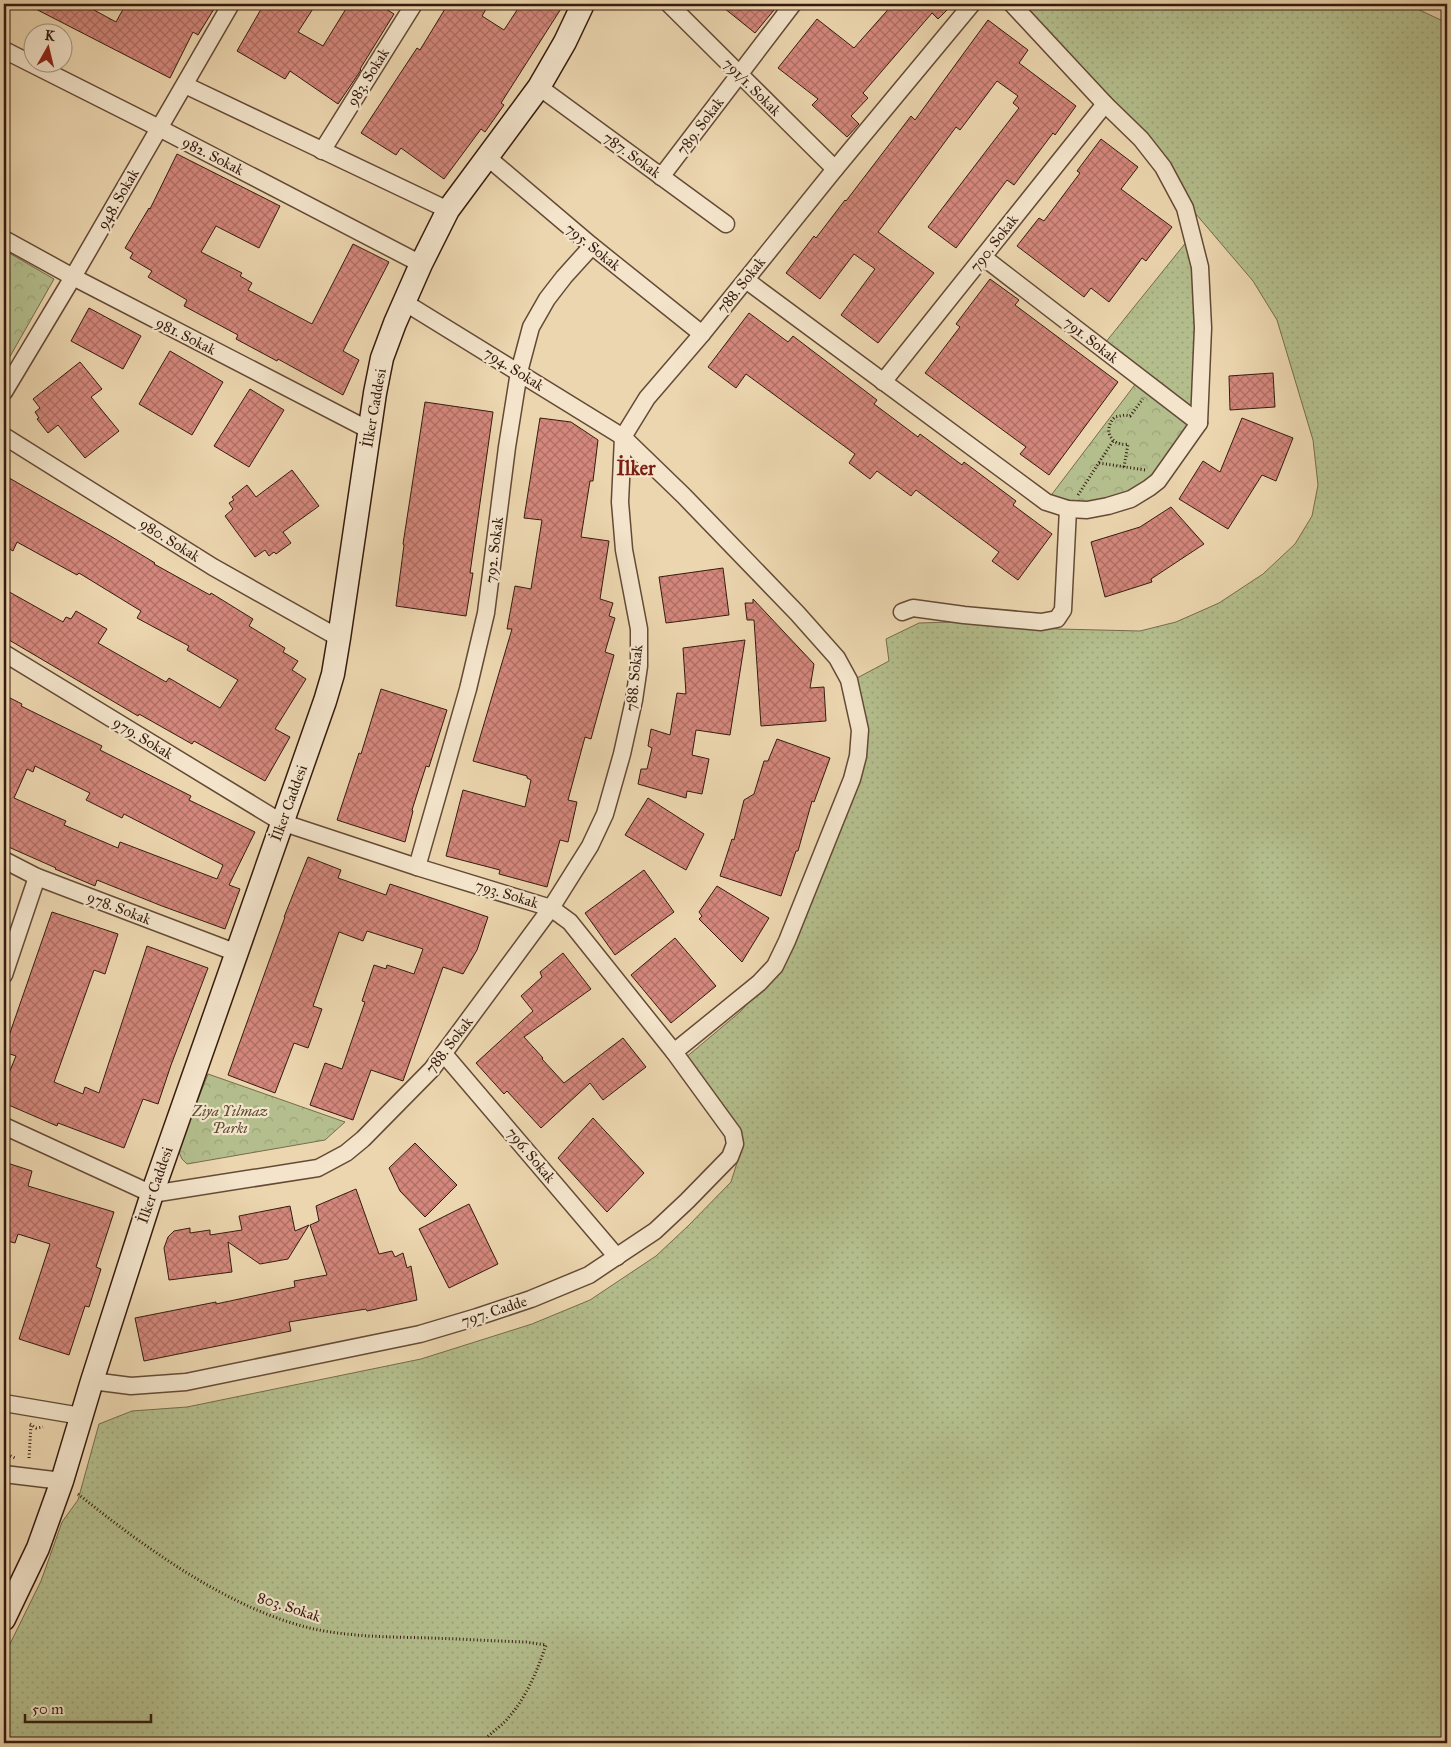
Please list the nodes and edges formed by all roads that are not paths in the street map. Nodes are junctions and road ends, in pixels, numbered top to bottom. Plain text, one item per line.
1 (231, 4) edge
2 (414, 4) edge
3 (583, 4) edge
4 (669, 4) edge
5 (793, 4) edge
6 (972, 4) edge
7 (1012, 4) edge
8 (4, 50) edge
9 (739, 74) junction
10 (185, 85) junction
11 (539, 87) junction
12 (1105, 104) junction
13 (160, 128) junction
14 (322, 151) junction
15 (487, 157) junction
16 (835, 170) junction
17 (661, 177) junction
18 (448, 210) junction
19 (726, 224) dead end
20 (4, 239) edge
21 (592, 246) junction
22 (983, 257) junction
23 (421, 264) junction
24 (73, 277) junction
25 (746, 280) junction
26 (404, 302) junction
27 (702, 334) junction
28 (519, 372) junction
29 (883, 382) junction
30 (4, 392) edge
31 (1198, 424) junction
32 (369, 430) junction
33 (4, 436) edge
34 (623, 437) junction
35 (1068, 509) junction
36 (902, 612) dead end
37 (339, 638) junction
38 (4, 653) edge
39 (282, 822) junction
40 (4, 860) edge
41 (417, 867) junction
42 (37, 876) junction
43 (551, 908) junction
44 (236, 953) junction
45 (4, 975) edge
46 (674, 1052) junction
47 (444, 1054) junction
48 (4, 1126) edge
49 (152, 1194) junction
50 (617, 1257) junction
51 (92, 1381) junction
52 (4, 1403) edge
53 (81, 1416) junction
54 (4, 1474) edge
55 (62, 1482) junction
56 (4, 1619) edge

1 - 10 street, 948. Sokak
2 - 14 street, 983. Sokak
3 - 11 main road, İlker Caddesi
4 - 9 street, 791/1. Sokak
5 - 9 street, 789. Sokak
6 - 16 street, 788. Sokak
7 - 12 street
8 - 13 street, 982. Sokak
9 - 16 street, 791/1. Sokak
9 - 17 street, 789. Sokak
10 - 13 street, 948. Sokak
10 - 14 street
11 - 15 main road, İlker Caddesi
11 - 17 street, 787. Sokak
12 - 22 street, 790. Sokak
12 - 31 street
13 - 23 street, 982. Sokak
13 - 24 street, 948. Sokak
14 - 18 street
15 - 18 main road, İlker Caddesi
15 - 21 street, 795. Sokak
16 - 25 street, 788. Sokak
17 - 19 street, 787. Sokak
18 - 23 main road, İlker Caddesi
20 - 24 street, 981. Sokak
21 - 27 street, 795. Sokak
21 - 28 street, 792. Sokak
22 - 29 street, 790. Sokak
22 - 31 street, 791. Sokak
23 - 26 main road, İlker Caddesi
24 - 30 street, 948. Sokak
24 - 32 street, 981. Sokak
25 - 27 street, 788. Sokak
25 - 29 street
26 - 28 street, 794. Sokak
26 - 32 main road, İlker Caddesi
27 - 34 street, 788. Sokak
28 - 34 street, 794. Sokak
28 - 41 street, 792. Sokak
29 - 35 street
31 - 35 street
32 - 37 main road, İlker Caddesi
33 - 37 street, 980. Sokak
34 - 43 street, 788. Sokak
34 - 46 street, 794. Sokak
35 - 36 street
37 - 39 main road, İlker Caddesi
38 - 39 street, 979. Sokak
39 - 41 street, 793. Sokak
39 - 44 main road, İlker Caddesi
40 - 42 street, 978. Sokak
41 - 43 street, 793. Sokak
42 - 44 street, 978. Sokak
42 - 45 street
43 - 46 street, 793. Sokak
43 - 47 street, 788. Sokak
44 - 49 main road, İlker Caddesi
46 - 50 street, 797. Cadde
47 - 49 street, 788. Sokak
47 - 50 street, 796. Sokak
48 - 49 street
49 - 51 main road, İlker Caddesi
50 - 51 street, 797. Cadde
51 - 53 main road, İlker Caddesi
52 - 53 street
53 - 55 main road, İlker Caddesi
54 - 55 street
55 - 56 main road, İlker Caddesi

